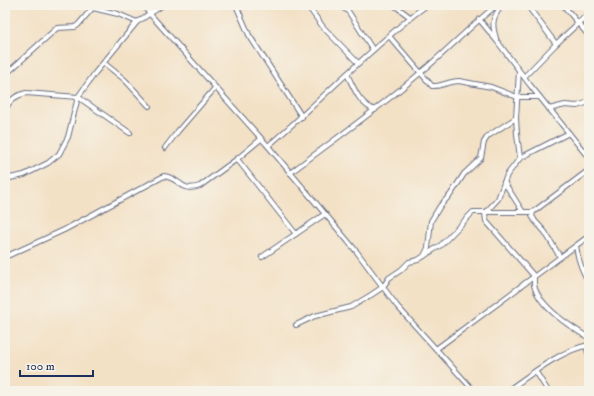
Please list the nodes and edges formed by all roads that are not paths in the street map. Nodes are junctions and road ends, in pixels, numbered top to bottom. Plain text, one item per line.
1 (144, 5) edge
2 (163, 5) edge
3 (236, 5) edge
4 (307, 5) edge
5 (326, 5) edge
6 (394, 5) edge
7 (427, 5) edge
8 (497, 5) edge
9 (502, 5) edge
10 (527, 5) edge
11 (563, 5) edge
12 (94, 6) edge
13 (149, 13) junction
14 (589, 13) edge
15 (410, 17) junction
16 (478, 20) junction
17 (137, 22) junction
18 (578, 23) junction
19 (389, 36) junction
20 (589, 36) edge
21 (497, 41) junction
22 (556, 44) junction
23 (373, 50) junction
24 (104, 62) junction
25 (358, 63) junction
26 (519, 71) junction
27 (421, 72) junction
28 (347, 74) junction
29 (5, 75) edge
30 (524, 77) junction
31 (215, 88) junction
32 (517, 96) junction
33 (78, 97) junction
34 (539, 97) junction
35 (589, 102) edge
36 (149, 106) dead end
37 (549, 109) junction
38 (375, 110) junction
39 (5, 111) edge
40 (302, 117) junction
41 (516, 118) junction
42 (130, 133) dead end
43 (569, 133) junction
44 (261, 139) junction
45 (268, 146) junction
46 (166, 148) dead end
47 (520, 158) junction
48 (589, 158) edge
49 (237, 159) junction
50 (589, 170) edge
51 (290, 172) junction
52 (5, 180) edge
53 (504, 182) junction
54 (523, 212) junction
55 (533, 212) junction
56 (484, 213) junction
57 (325, 214) junction
58 (296, 234) junction
59 (589, 236) edge
60 (576, 246) junction
61 (5, 256) edge
62 (424, 256) junction
63 (262, 257) dead end
64 (560, 258) junction
65 (534, 276) junction
66 (589, 282) edge
67 (383, 287) junction
68 (296, 325) dead end
69 (589, 338) edge
70 (587, 346) edge
71 (436, 349) junction
72 (589, 356) edge
73 (536, 372) junction
74 (474, 391) edge
75 (507, 391) edge
76 (548, 391) edge

1 - 13 street
2 - 13 street
3 - 40 street
4 - 25 street
5 - 23 street
6 - 15 street
7 - 15 street
8 - 16 street
9 - 21 street
10 - 22 street
11 - 18 street
12 - 17 street
12 - 29 street
13 - 17 street
13 - 31 street
14 - 18 street
15 - 19 street
16 - 21 street
16 - 27 street
17 - 24 street
18 - 20 street
18 - 22 street
19 - 23 street
19 - 27 street
21 - 26 street
22 - 30 street
23 - 25 street
24 - 33 street
24 - 36 street
25 - 28 street
26 - 30 street
26 - 32 street
27 - 32 street
27 - 38 street
28 - 38 street
28 - 40 street
30 - 34 street
31 - 44 street
31 - 46 street
32 - 34 street
32 - 41 street
33 - 39 street
33 - 42 street
33 - 52 street
34 - 37 street
35 - 37 street
37 - 43 street
38 - 51 street
40 - 45 street
41 - 47 street
41 - 62 street
43 - 47 street
43 - 48 street
44 - 45 street
44 - 49 street
45 - 51 street
47 - 53 street
49 - 58 street
49 - 61 street
50 - 55 street
51 - 57 street
53 - 54 street
53 - 56 street
54 - 55 street
54 - 56 street
55 - 64 street
56 - 62 street
56 - 65 street
57 - 58 street
57 - 67 street
58 - 63 street
59 - 60 street
60 - 64 street
60 - 66 street
62 - 67 street
64 - 65 street
65 - 69 street
65 - 71 street
67 - 68 street
67 - 71 street
70 - 72 street
70 - 73 street
71 - 74 street
73 - 75 street
73 - 76 street

